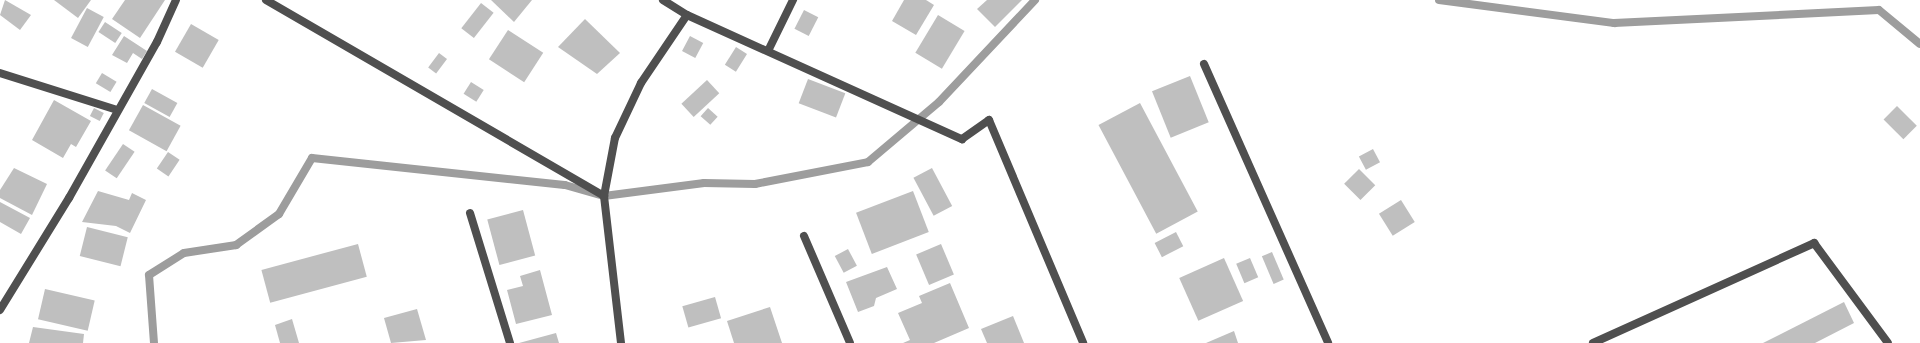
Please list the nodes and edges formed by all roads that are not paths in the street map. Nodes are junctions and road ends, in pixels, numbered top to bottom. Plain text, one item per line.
1 (176, 0) edge
2 (266, 0) edge
3 (663, 0) edge
4 (793, 0) edge
5 (687, 15) junction
6 (768, 51) junction
7 (1204, 64) dead end
8 (0, 73) edge
9 (117, 110) junction
10 (604, 196) junction
11 (470, 213) dead end
12 (804, 236) dead end
13 (3, 296) edge
14 (0, 310) edge
15 (621, 340) edge
16 (1598, 342) edge
17 (510, 343) edge
18 (850, 343) edge
19 (1083, 343) edge
20 (1328, 343) edge
21 (1888, 343) edge

1 - 9 street
2 - 10 street
3 - 5 street
4 - 6 street
5 - 6 street
5 - 10 street
6 - 19 street
7 - 20 street
8 - 9 street
9 - 13 street
10 - 15 street
11 - 17 street
12 - 18 street
13 - 14 street
16 - 21 street

